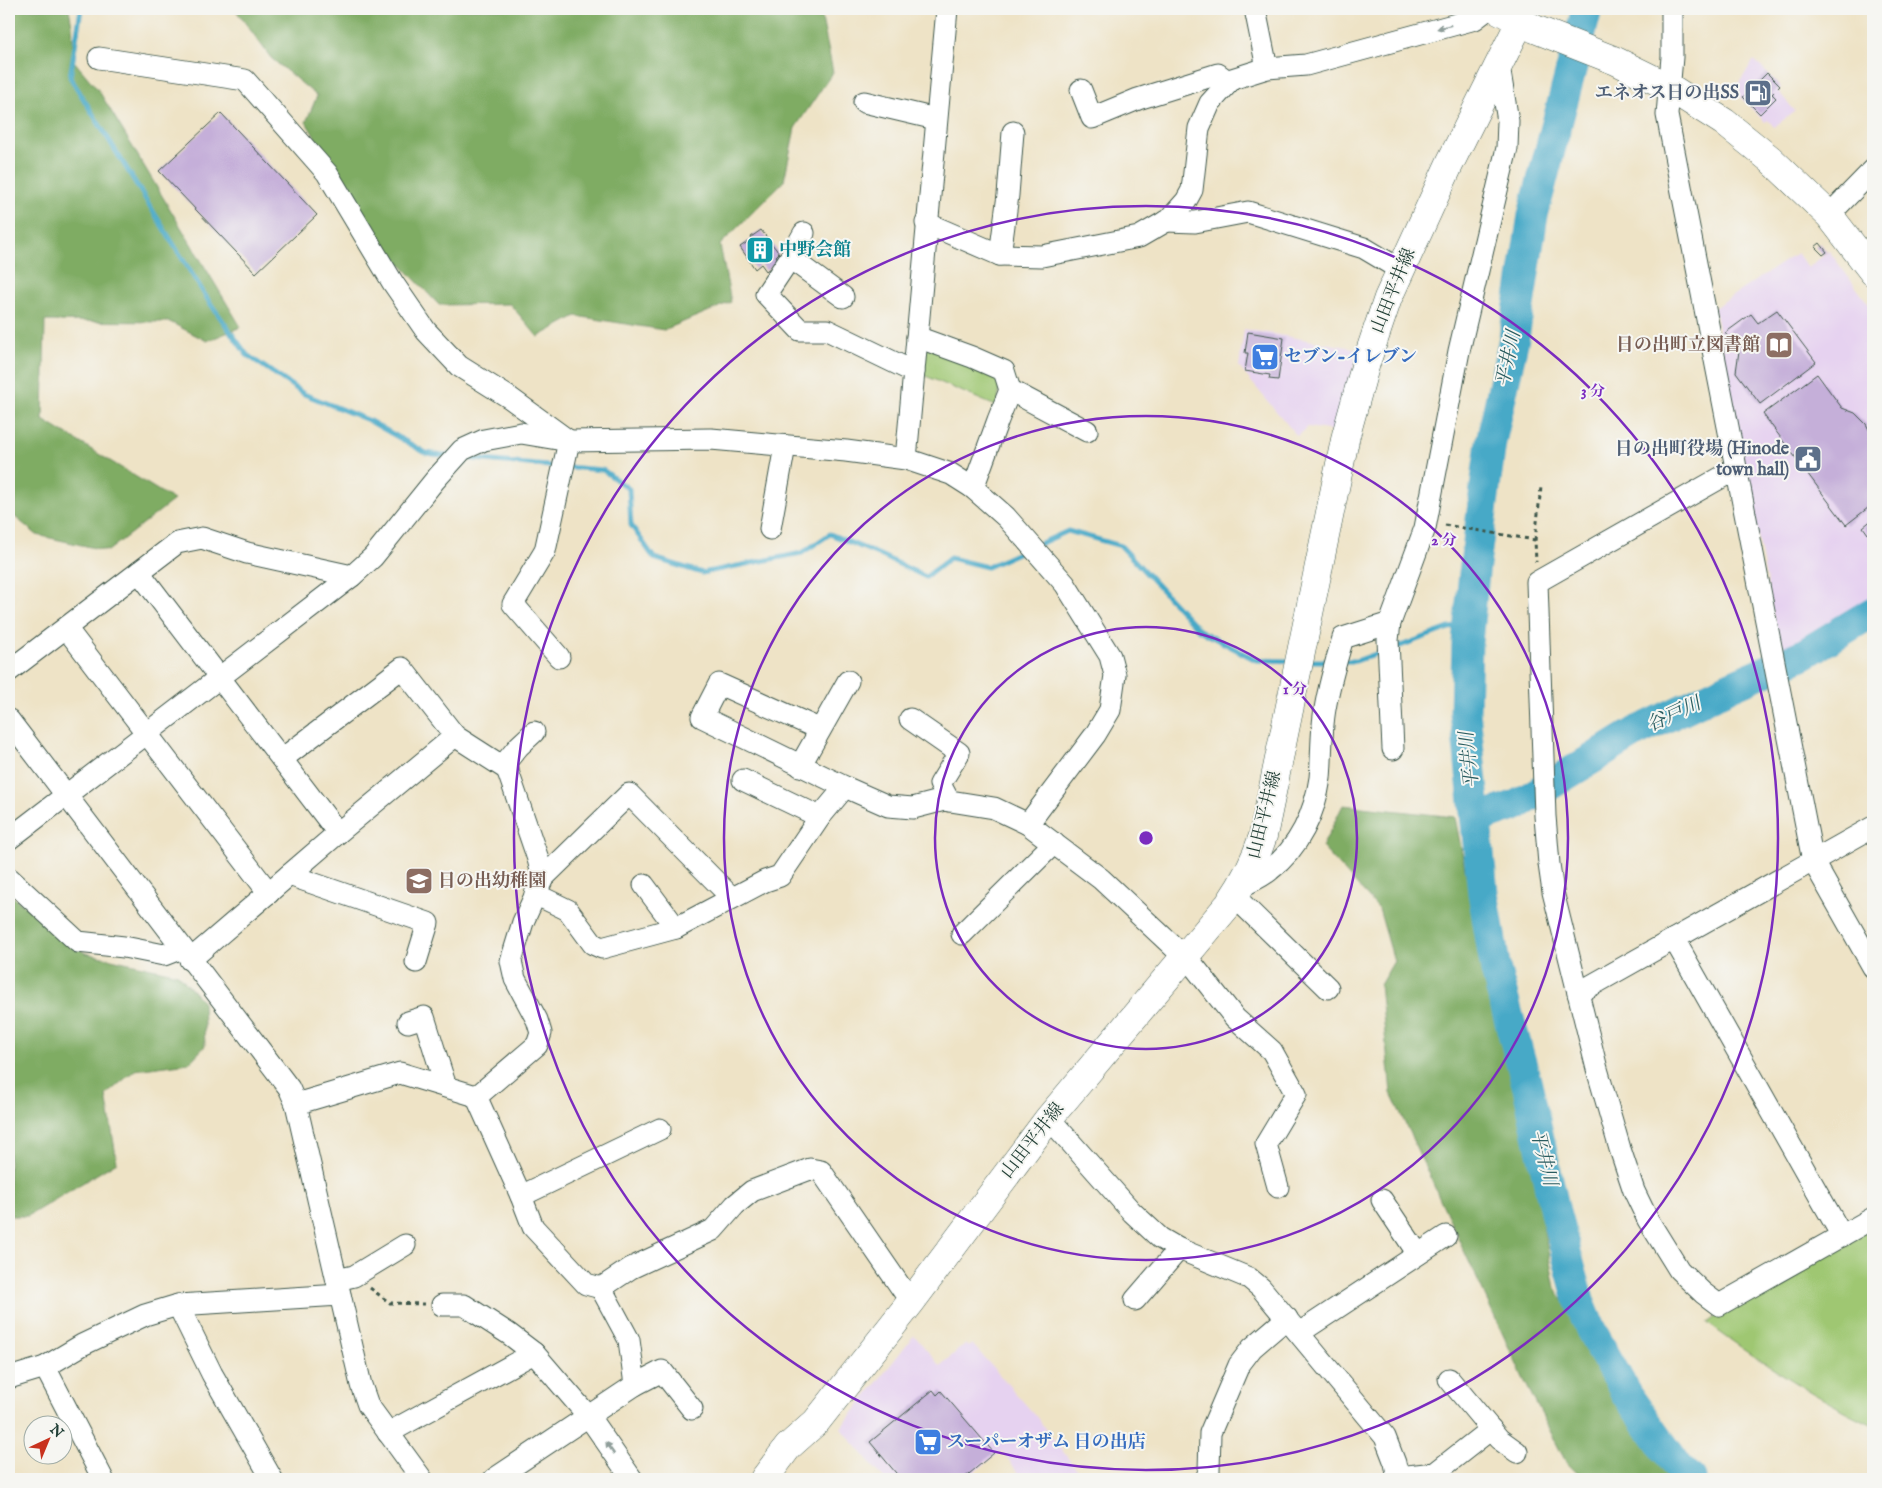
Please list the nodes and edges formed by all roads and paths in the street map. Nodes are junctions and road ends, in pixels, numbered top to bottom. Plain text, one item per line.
1 (947, 9) edge
2 (1255, 9) edge
3 (1488, 9) edge
4 (1497, 9) edge
5 (1672, 9) edge
6 (1527, 20) edge
7 (99, 58) dead end
8 (1499, 66) junction
9 (1266, 68) junction
10 (1229, 82) junction
11 (1670, 87) junction
12 (1081, 90) dead end
13 (864, 102) dead end
14 (936, 120) junction
15 (1013, 132) dead end
16 (1873, 170) edge
17 (1829, 215) junction
18 (1166, 221) junction
19 (926, 223) junction
20 (804, 233) dead end
21 (1000, 255) junction
22 (790, 258) junction
23 (1401, 270) junction
24 (1873, 272) edge
25 (843, 298) dead end
26 (917, 337) junction
27 (914, 372) junction
28 (1010, 390) junction
29 (1087, 431) dead end
30 (569, 441) junction
31 (785, 446) junction
32 (906, 459) junction
33 (1736, 469) junction
34 (1541, 486) dead end
35 (974, 488) junction
36 (1444, 525) dead end
37 (770, 529) dead end
38 (1535, 540) junction
39 (138, 572) junction
40 (352, 576) junction
41 (1537, 582) junction
42 (66, 628) junction
43 (1389, 631) junction
44 (560, 657) dead end
45 (9, 671) edge
46 (219, 678) junction
47 (848, 681) dead end
48 (910, 719) dead end
49 (9, 720) edge
50 (819, 729) junction
51 (534, 732) dead end
52 (147, 734) junction
53 (455, 736) junction
54 (1392, 749) dead end
55 (282, 759) junction
56 (800, 766) junction
57 (508, 770) junction
58 (743, 780) dead end
59 (845, 787) junction
60 (66, 796) junction
61 (949, 801) junction
62 (820, 816) junction
63 (1028, 824) junction
64 (1873, 827) edge
65 (338, 833) junction
66 (9, 839) edge
67 (1054, 844) junction
68 (1813, 861) junction
69 (289, 875) junction
70 (9, 878) edge
71 (644, 884) dead end
72 (539, 886) junction
73 (1237, 892) junction
74 (268, 893) junction
75 (732, 898) junction
76 (676, 928) junction
77 (962, 934) dead end
78 (1674, 939) junction
79 (186, 954) junction
80 (1185, 957) junction
81 (416, 962) dead end
82 (1873, 966) edge
83 (1328, 988) dead end
84 (1578, 993) junction
85 (423, 1017) dead end
86 (446, 1087) junction
87 (476, 1096) junction
88 (296, 1104) junction
89 (1049, 1118) junction
90 (660, 1129) dead end
91 (1278, 1187) dead end
92 (521, 1196) junction
93 (1382, 1200) dead end
94 (1873, 1218) edge
95 (1446, 1236) dead end
96 (1842, 1236) junction
97 (405, 1245) dead end
98 (1179, 1249) junction
99 (1418, 1254) junction
100 (339, 1287) junction
101 (601, 1288) junction
102 (1135, 1300) dead end
103 (912, 1302) junction
104 (178, 1305) junction
105 (442, 1305) joint
106 (1293, 1326) junction
107 (534, 1353) junction
108 (44, 1367) junction
109 (9, 1378) edge
110 (1449, 1379) dead end
111 (635, 1385) junction
112 (692, 1409) dead end
113 (589, 1418) junction
114 (1491, 1429) junction
115 (388, 1433) junction
116 (1517, 1452) dead end
117 (1398, 1478) edge
118 (103, 1479) edge
119 (272, 1479) edge
120 (422, 1479) edge
121 (494, 1479) edge
122 (632, 1479) edge
123 (764, 1479) edge
124 (1206, 1479) edge

1 - 14 street
2 - 9 street
3 -> 9 street
4 - 6 main road
5 - 11 street
6 - 8 main road, 山田平井線
6 - 11 main road
7 - 30 street
8 - 23 main road, 山田平井線
8 - 43 street
9 - 10 street
10 - 12 street
10 - 18 street
11 - 17 main road
11 - 33 street
13 - 14 street
14 - 19 street
15 - 21 street
16 - 17 street
17 - 24 main road
18 - 21 street
18 - 23 street
19 - 21 street
19 - 26 street
20 - 22 street
22 - 25 street
22 - 27 street
23 - 73 main road, 山田平井線
26 - 27 street
26 - 28 street
27 - 32 street
28 - 29 street
28 - 35 street
30 - 31 street
30 - 40 street
30 - 44 street
31 - 32 street
31 - 37 street
32 - 35 street
33 - 41 street
33 - 68 street
34 - 38 path
35 - 63 street
36 - 38 path
38 - 41 path
39 - 40 street
39 - 42 street
39 - 46 street
40 - 46 street
41 - 84 street
42 - 45 street
42 - 52 street
43 - 54 street
43 - 73 street
46 - 52 street
46 - 55 street
47 - 50 street
48 - 61 street
49 - 60 street
50 - 56 street
50 - 56 street
51 - 57 street
52 - 60 street
52 - 74 street
53 - 55 street
53 - 57 street
53 - 65 street
55 - 65 street
56 - 59 street
57 - 72 street
58 - 62 street
59 - 61 street
59 - 62 street
60 - 66 street
60 - 79 street
61 - 63 street
62 - 75 street
63 - 67 street
64 - 68 street
65 - 69 street
67 - 77 street
67 - 80 street
68 - 78 street
68 - 82 street
69 - 74 street
69 - 81 street
70 - 79 street
71 - 76 street
72 - 75 street
72 - 76 street
72 - 87 street
73 - 80 main road, 山田平井線
73 - 83 street
74 - 79 street
75 - 76 street
78 - 84 street
78 - 96 street
79 - 88 street
80 - 89 main road, 山田平井線
80 - 91 street
84 - 96 street
85 - 86 street
86 - 87 street
86 - 88 street
87 - 92 street
88 - 100 street
89 - 98 street
89 - 103 main road, 山田平井線
90 - 92 street
92 - 101 street
93 - 99 street
94 - 96 street
95 - 99 street
97 - 100 street
98 - 102 street
98 - 106 street
99 - 106 street
100 - 104 street
100 - 105 path
100 - 115 street
101 - 103 street
101 - 111 street
103 - 123 main road, 山田平井線
104 - 108 street
104 - 119 street
105 - 107 street
106 - 117 street
106 - 124 street
107 - 113 street
107 - 115 street
108 - 109 street
108 - 118 street
110 - 114 street
111 - 112 street
111 - 113 street
113 - 121 street
122 -> 113 street
114 - 116 street
114 - 117 street
115 - 120 street

